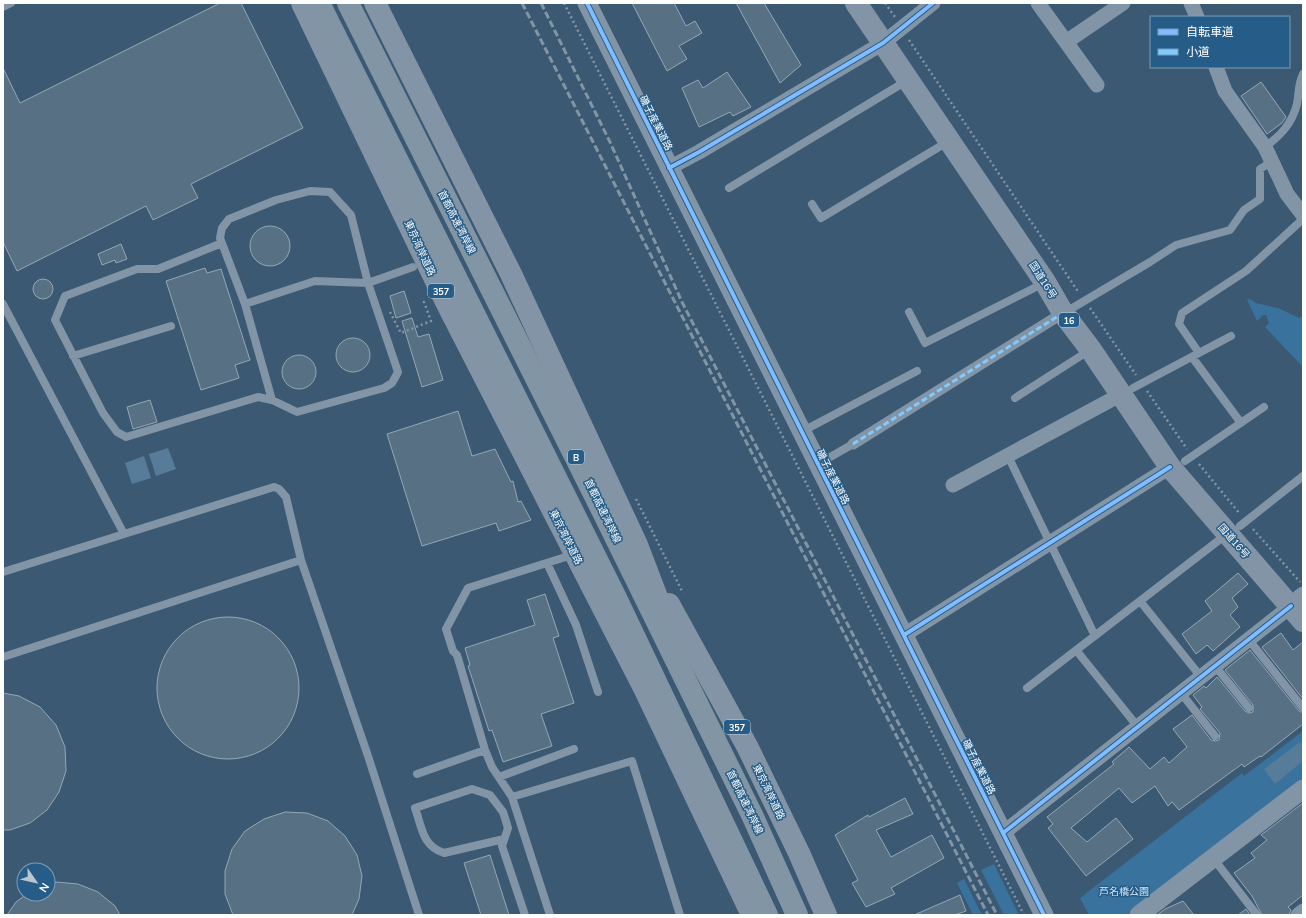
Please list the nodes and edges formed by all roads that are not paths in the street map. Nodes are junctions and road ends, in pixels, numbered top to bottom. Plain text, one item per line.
1 (11, 3) edge
2 (302, 3) edge
3 (319, 3) edge
4 (348, 3) edge
5 (375, 3) edge
6 (587, 3) edge
7 (856, 3) edge
8 (873, 3) edge
9 (932, 3) edge
10 (1038, 3) edge
11 (1123, 3) edge
12 (1191, 3) edge
13 (3, 7) edge
14 (1197, 16) edge
15 (895, 34) junction
16 (1066, 42) junction
17 (1216, 68) edge
18 (1303, 74) edge
19 (909, 80) junction
20 (1097, 85) dead end
21 (950, 142) junction
22 (1265, 147) junction
23 (1272, 162) junction
24 (669, 168) junction
25 (729, 188) dead end
26 (812, 204) dead end
27 (1303, 215) edge
28 (1303, 219) edge
29 (222, 243) junction
30 (413, 267) dead end
31 (1045, 282) junction
32 (368, 283) junction
33 (3, 304) edge
34 (246, 304) junction
35 (1075, 306) junction
36 (909, 312) dead end
37 (171, 326) dead end
38 (1231, 336) dead end
39 (1091, 350) junction
40 (1196, 355) junction
41 (73, 356) junction
42 (917, 371) dead end
43 (1132, 389) junction
44 (1015, 398) dead end
45 (272, 400) junction
46 (1264, 407) dead end
47 (1242, 422) junction
48 (801, 432) junction
49 (853, 444) joint
50 (1008, 456) junction
51 (1182, 462) junction
52 (818, 465) junction
53 (1303, 476) edge
54 (954, 485) dead end
55 (1238, 527) junction
56 (124, 534) junction
57 (1051, 543) junction
58 (637, 545) junction
59 (576, 554) junction
60 (301, 560) junction
61 (547, 563) junction
62 (3, 572) edge
63 (586, 576) junction
64 (1140, 601) junction
65 (1300, 601) edge
66 (904, 635) junction
67 (1095, 636) junction
68 (1249, 640) junction
69 (1076, 650) junction
70 (3, 656) edge
71 (1215, 666) junction
72 (1201, 677) junction
73 (1027, 688) dead end
74 (598, 692) dead end
75 (1181, 693) junction
76 (1249, 708) dead end
77 (1303, 708) edge
78 (1138, 727) junction
79 (1215, 736) dead end
80 (574, 749) dead end
81 (485, 750) junction
82 (417, 774) dead end
83 (499, 777) junction
84 (1303, 788) edge
85 (512, 796) junction
86 (1003, 833) junction
87 (504, 839) junction
88 (1213, 858) junction
89 (1303, 911) edge
90 (418, 915) edge
91 (525, 915) edge
92 (550, 915) edge
93 (680, 915) edge
94 (752, 915) edge
95 (767, 915) edge
96 (772, 915) edge
97 (793, 915) edge
98 (797, 915) edge
99 (826, 915) edge
100 (1044, 915) edge
101 (1139, 915) edge
102 (1258, 915) edge
103 (1298, 915) edge

1 - 13 lane
2 - 59 highway, 東京湾岸道路 / 357
3 - 95 highway
4 - 98 highway, 首都高速湾岸線 / B
5 - 58 highway, 東京湾岸道路 / 357
6 - 24 street, 磯子産業道路
7 - 15 highway, 国道16号 / 16
8 - 15 highway, 国道16号 / 16
9 - 15 street
10 - 16 street
11 - 16 street
12 - 14 street
15 - 19 highway, 国道16号 / 16
15 - 24 street
15 - 35 highway, 国道16号 / 16
16 - 20 street
17 - 22 street
18 - 22 lane
19 - 21 highway, 国道16号 / 16
19 - 25 lane
21 - 26 lane
21 - 31 highway, 国道16号 / 16
22 - 23 street
23 - 27 street
23 - 35 lane
24 - 48 street, 磯子産業道路
28 - 40 lane
29 - 32 lane
29 - 34 lane
29 - 41 lane
30 - 32 lane
31 - 35 highway, 国道16号 / 16
31 - 36 lane
32 - 34 lane
32 - 45 lane
33 - 56 lane
34 - 45 lane
35 - 39 highway, 国道16号 / 16
35 - 43 highway, 国道16号 / 16
35 - 49 street
37 - 41 lane
38 - 40 lane
39 - 43 highway, 国道16号 / 16
39 - 44 lane
40 - 43 lane
40 - 47 lane
41 - 45 lane
42 - 48 lane
43 - 50 street
43 - 51 highway, 国道16号 / 16
46 - 47 lane
47 - 51 lane
48 - 52 street, 磯子産業道路
49 - 52 lane
50 - 54 street
50 - 57 lane
51 - 55 highway, 国道16号 / 16
51 - 57 street
52 - 66 street, 磯子産業道路
53 - 55 lane
55 - 64 lane
55 - 65 highway, 国道16号 / 16
56 - 60 lane
56 - 62 lane
57 - 66 street
57 - 67 lane
58 - 97 highway, 東京湾岸道路 / 357
58 - 99 highway, 東京湾岸道路 / 357
59 - 61 lane
59 - 63 highway, 東京湾岸道路 / 357
60 - 70 lane
60 - 90 lane
61 - 74 lane
61 - 81 lane
63 - 94 highway, 東京湾岸道路 / 357
63 - 96 highway, 東京湾岸道路 / 357
64 - 67 lane
64 - 72 lane
65 - 68 street
66 - 86 street, 磯子産業道路
67 - 69 lane
68 - 71 street
68 - 77 lane
69 - 73 lane
69 - 78 lane
71 - 72 street
71 - 76 lane
72 - 75 street
75 - 78 street
75 - 79 lane
78 - 86 street
80 - 83 lane
81 - 82 lane
81 - 83 lane
83 - 85 lane
84 - 88 street
85 - 92 lane
85 - 93 lane
86 - 100 street, 磯子産業道路
87 - 87 lane
87 - 91 lane
88 - 101 street
88 - 102 lane
89 - 103 street

